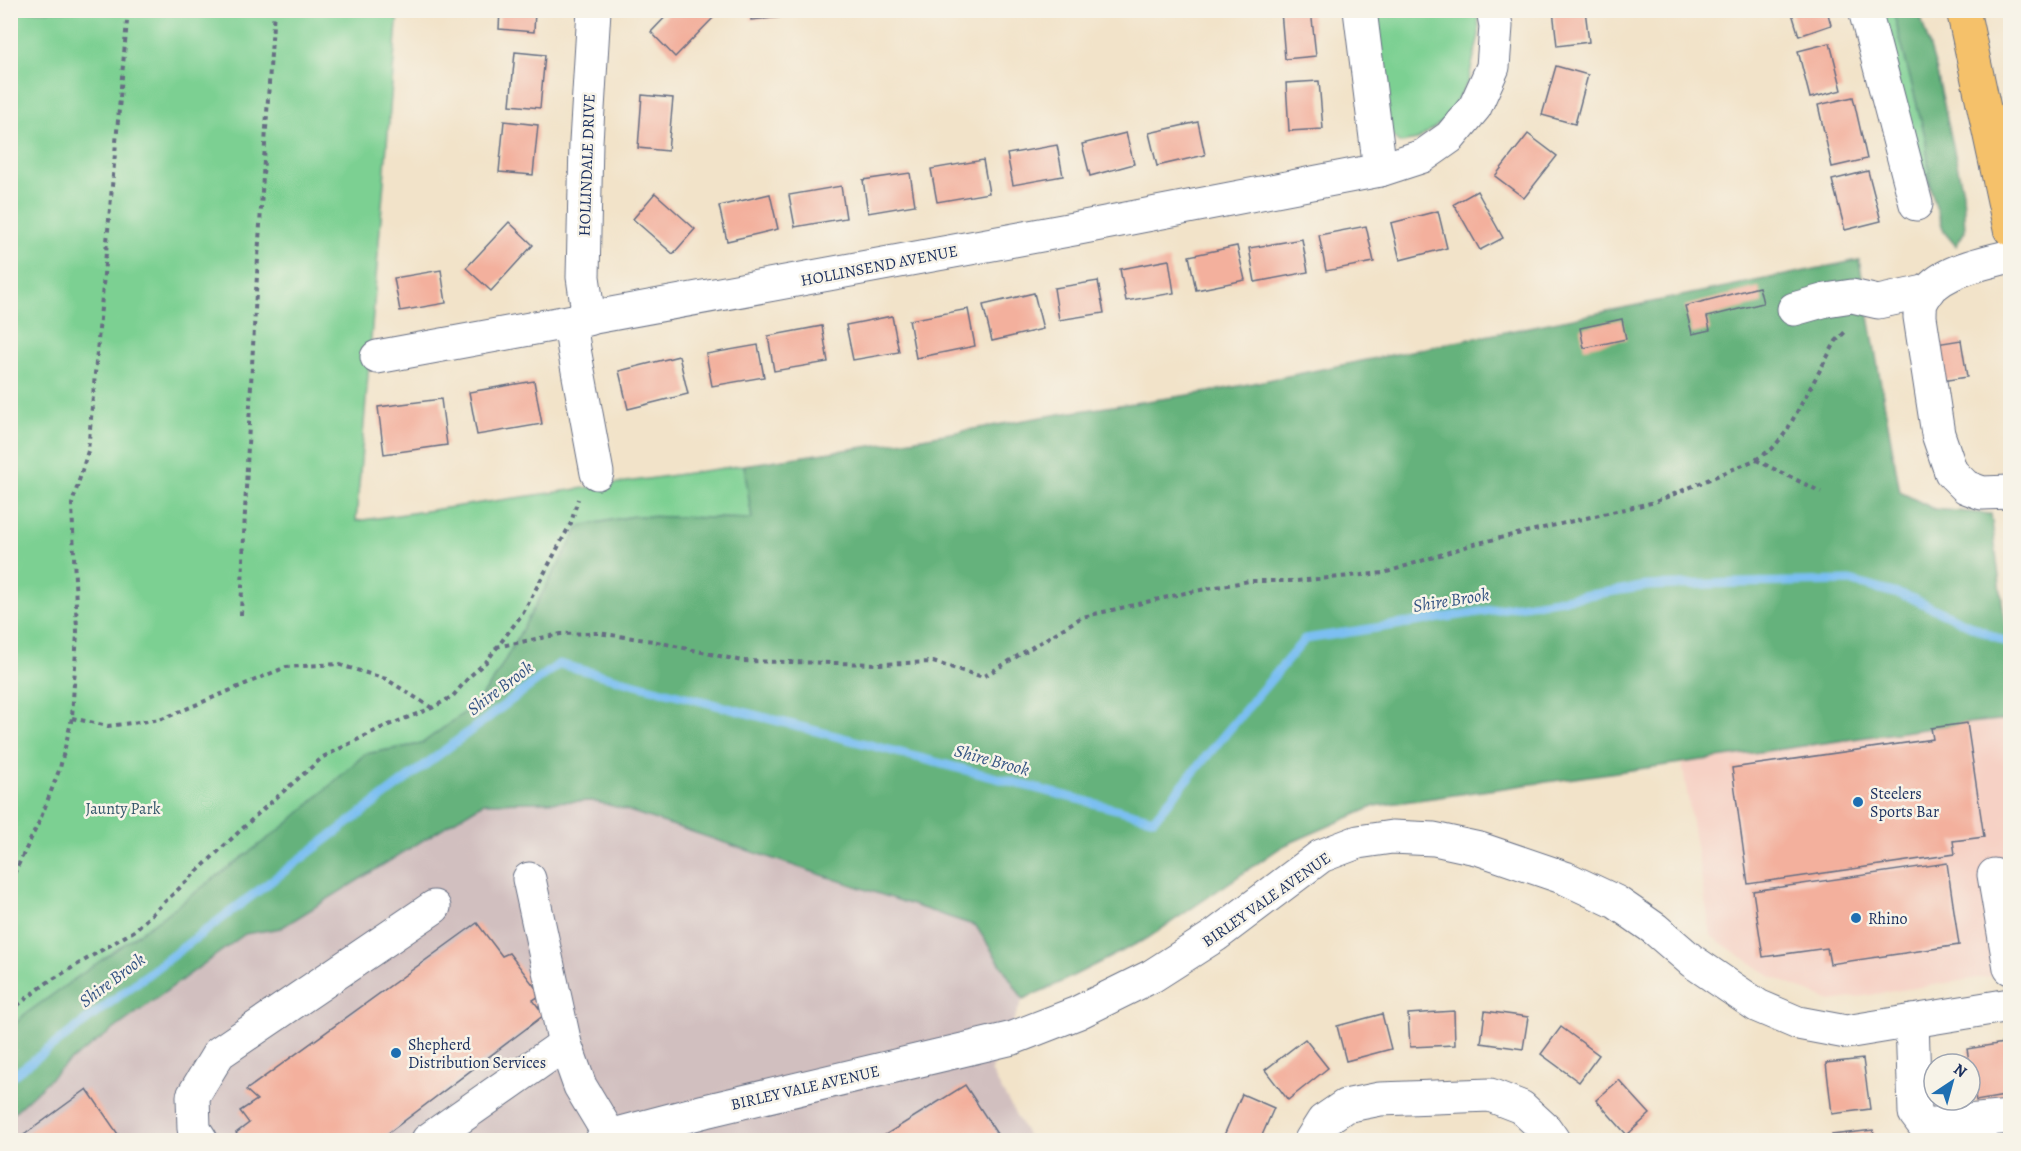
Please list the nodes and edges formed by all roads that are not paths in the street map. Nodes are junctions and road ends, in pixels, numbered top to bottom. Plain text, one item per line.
1 (594, 10) edge
2 (1360, 10) edge
3 (1493, 10) edge
4 (1865, 10) edge
5 (1963, 10) edge
6 (1380, 170) junction
7 (1916, 204) dead end
8 (2010, 229) edge
9 (2010, 256) edge
10 (1929, 291) junction
11 (1794, 309) dead end
12 (580, 321) junction
13 (377, 357) dead end
14 (588, 484) road end
15 (2010, 492) edge
16 (1994, 875) dead end
17 (529, 879) dead end
18 (434, 907) dead end
19 (2010, 968) edge
20 (2010, 1005) edge
21 (1912, 1021) junction
22 (565, 1044) junction
23 (2010, 1117) edge
24 (704, 1126) edge
25 (606, 1138) edge
26 (201, 1140) edge
27 (428, 1140) edge
28 (1311, 1140) edge
29 (1553, 1140) edge

1 - 12 street, HOLLINDALE DRIVE
2 - 6 street
3 - 6 street, HOLLINSEND AVENUE
4 - 7 street
5 - 8 main road
6 - 12 street, HOLLINSEND AVENUE
9 - 10 street
10 - 11 street
10 - 15 street
12 - 13 street, HOLLINSEND AVENUE
12 - 14 street, HOLLINDALE DRIVE
16 - 19 street
17 - 22 street
18 - 26 street
20 - 21 street, BIRLEY VALE AVENUE
21 - 23 street
21 - 24 street, BIRLEY VALE AVENUE
22 - 25 street
22 - 27 street
24 - 25 street, BIRLEY VALE AVENUE
28 - 29 street

